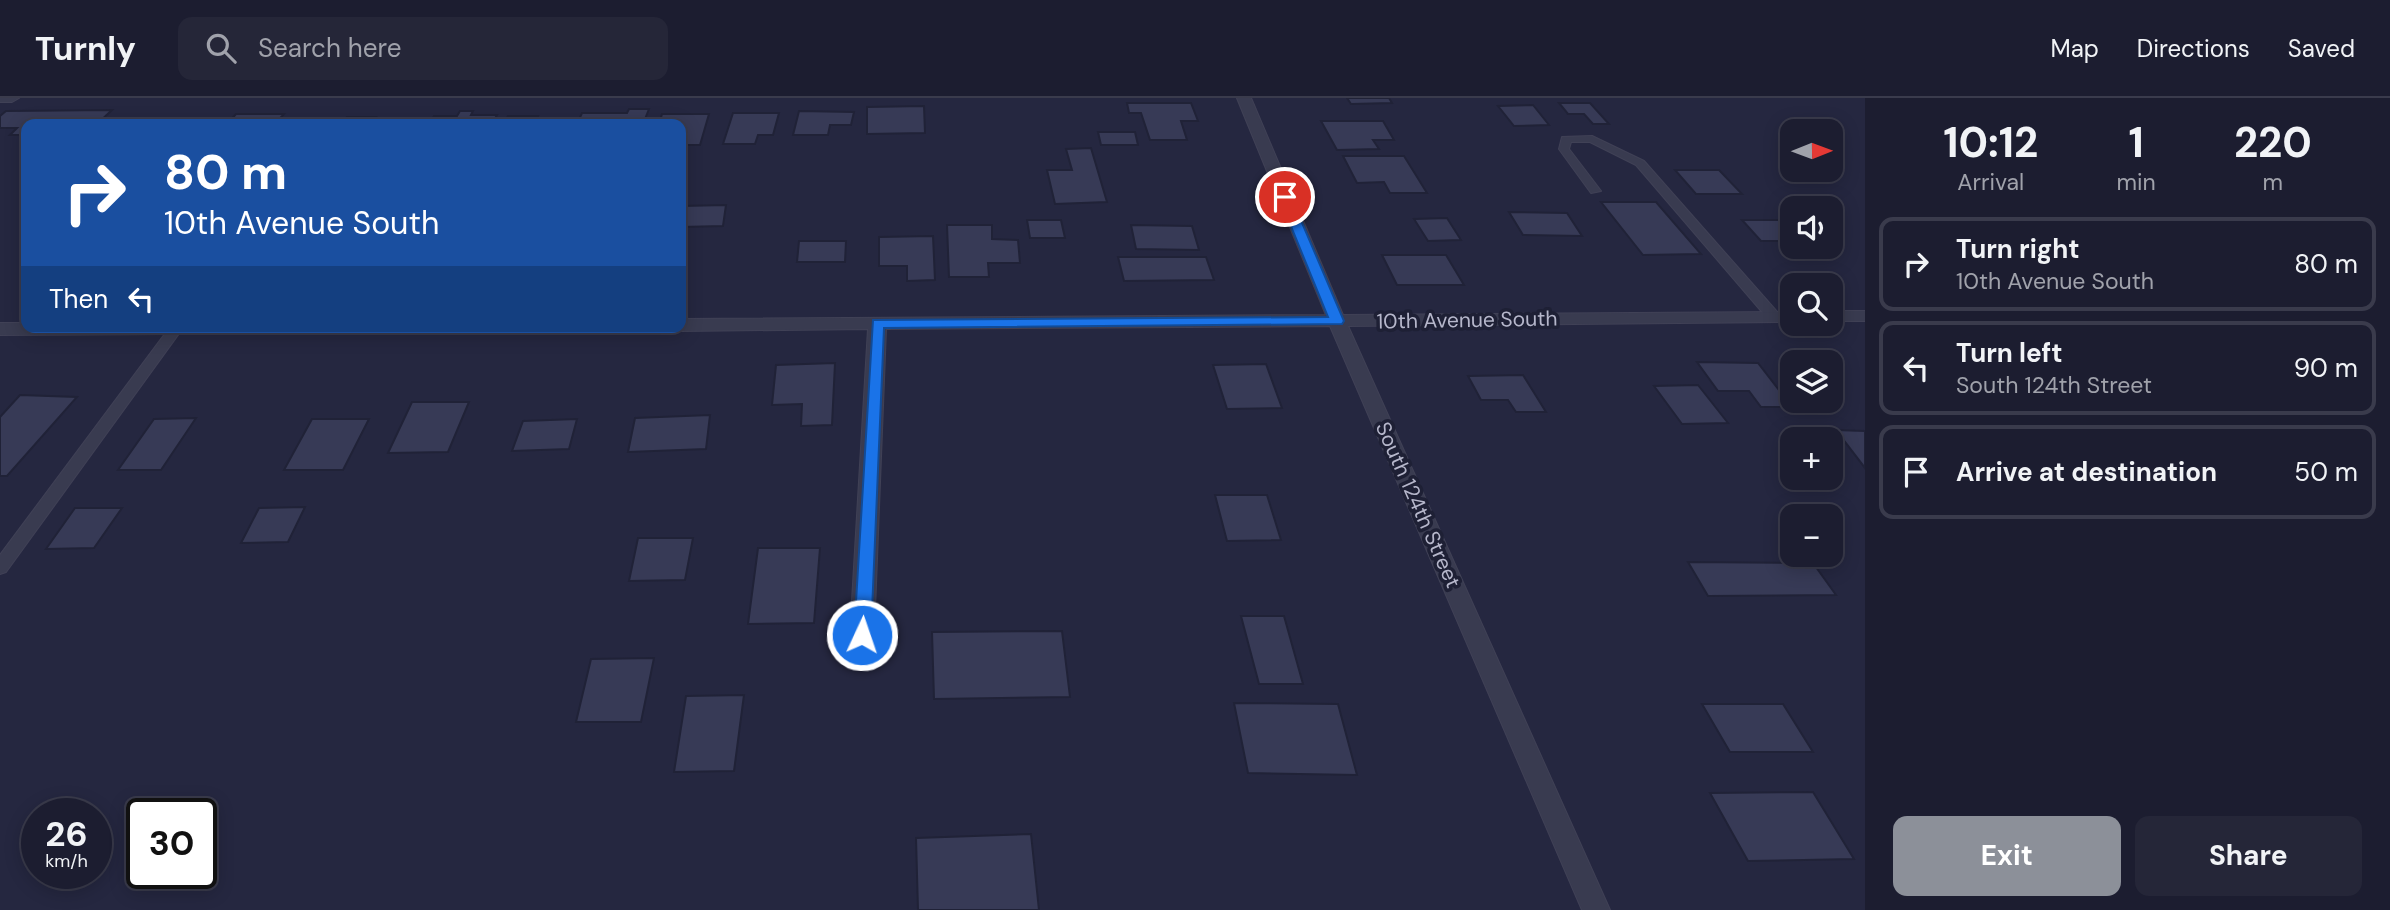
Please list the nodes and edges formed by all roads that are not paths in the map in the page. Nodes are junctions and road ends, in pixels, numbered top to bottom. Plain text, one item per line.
1 (0, 98) edge
2 (12, 98) edge
3 (1244, 98) edge
4 (1594, 191) dead end
5 (1780, 314) edge
6 (1843, 316) edge
7 (1865, 316) edge
8 (1780, 317) edge
9 (1337, 321) junction
10 (877, 323) junction
11 (686, 325) edge
12 (0, 329) edge
13 (21, 329) edge
14 (172, 333) edge
15 (0, 568) edge
16 (862, 635) dead end
17 (1596, 910) edge

1 - 2 street
3 - 9 street, South 124th Street
4 - 5 lane
6 - 7 street
8 - 9 street, 10th Avenue South
9 - 10 street, 10th Avenue South
9 - 17 street, South 124th Street
10 - 11 street, 10th Avenue South
10 - 16 street
12 - 13 street
14 - 15 lane

